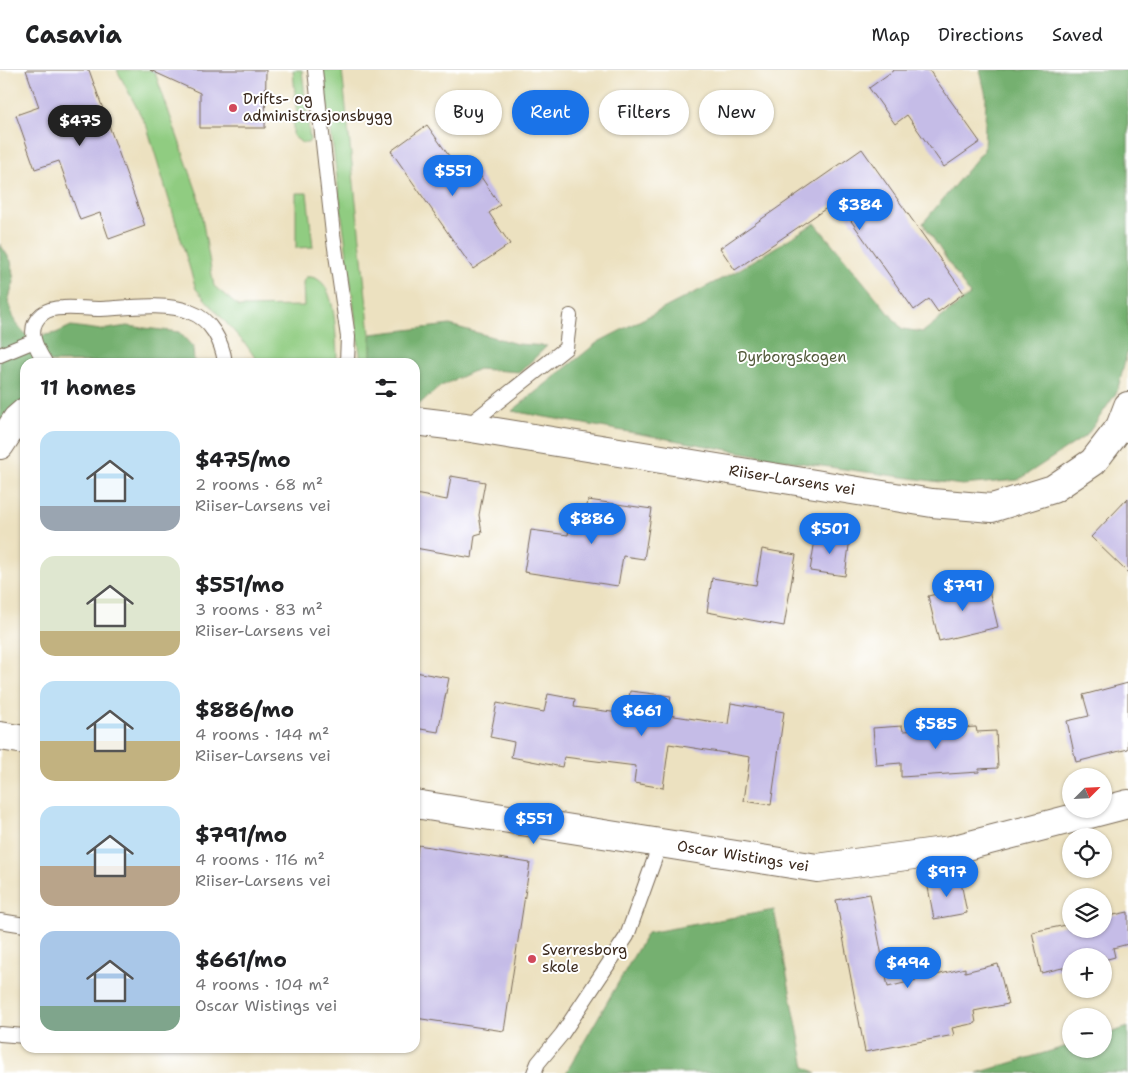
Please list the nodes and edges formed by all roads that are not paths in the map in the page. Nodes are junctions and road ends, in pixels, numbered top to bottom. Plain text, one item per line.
1 (315, 70) edge
2 (570, 316) dead end
3 (34, 341) junction
4 (0, 354) edge
5 (43, 358) edge
6 (224, 358) edge
7 (347, 358) edge
8 (1128, 406) edge
9 (20, 416) edge
10 (420, 422) edge
11 (465, 427) junction
12 (0, 445) edge
13 (0, 736) edge
14 (20, 739) edge
15 (1128, 804) edge
16 (420, 805) edge
17 (660, 844) junction
18 (0, 921) edge
19 (20, 924) edge
20 (0, 1034) edge
21 (20, 1036) edge
22 (534, 1073) edge

1 - 7 lane
2 - 11 lane
3 - 4 lane
3 - 5 lane
3 - 6 lane
8 - 11 street, Riiser-Larsens vei
9 - 12 street
10 - 11 street, Riiser-Larsens vei
13 - 14 street
15 - 17 street, Oscar Wistings vei
16 - 17 street, Oscar Wistings vei
17 - 22 lane
18 - 19 lane
20 - 21 lane

